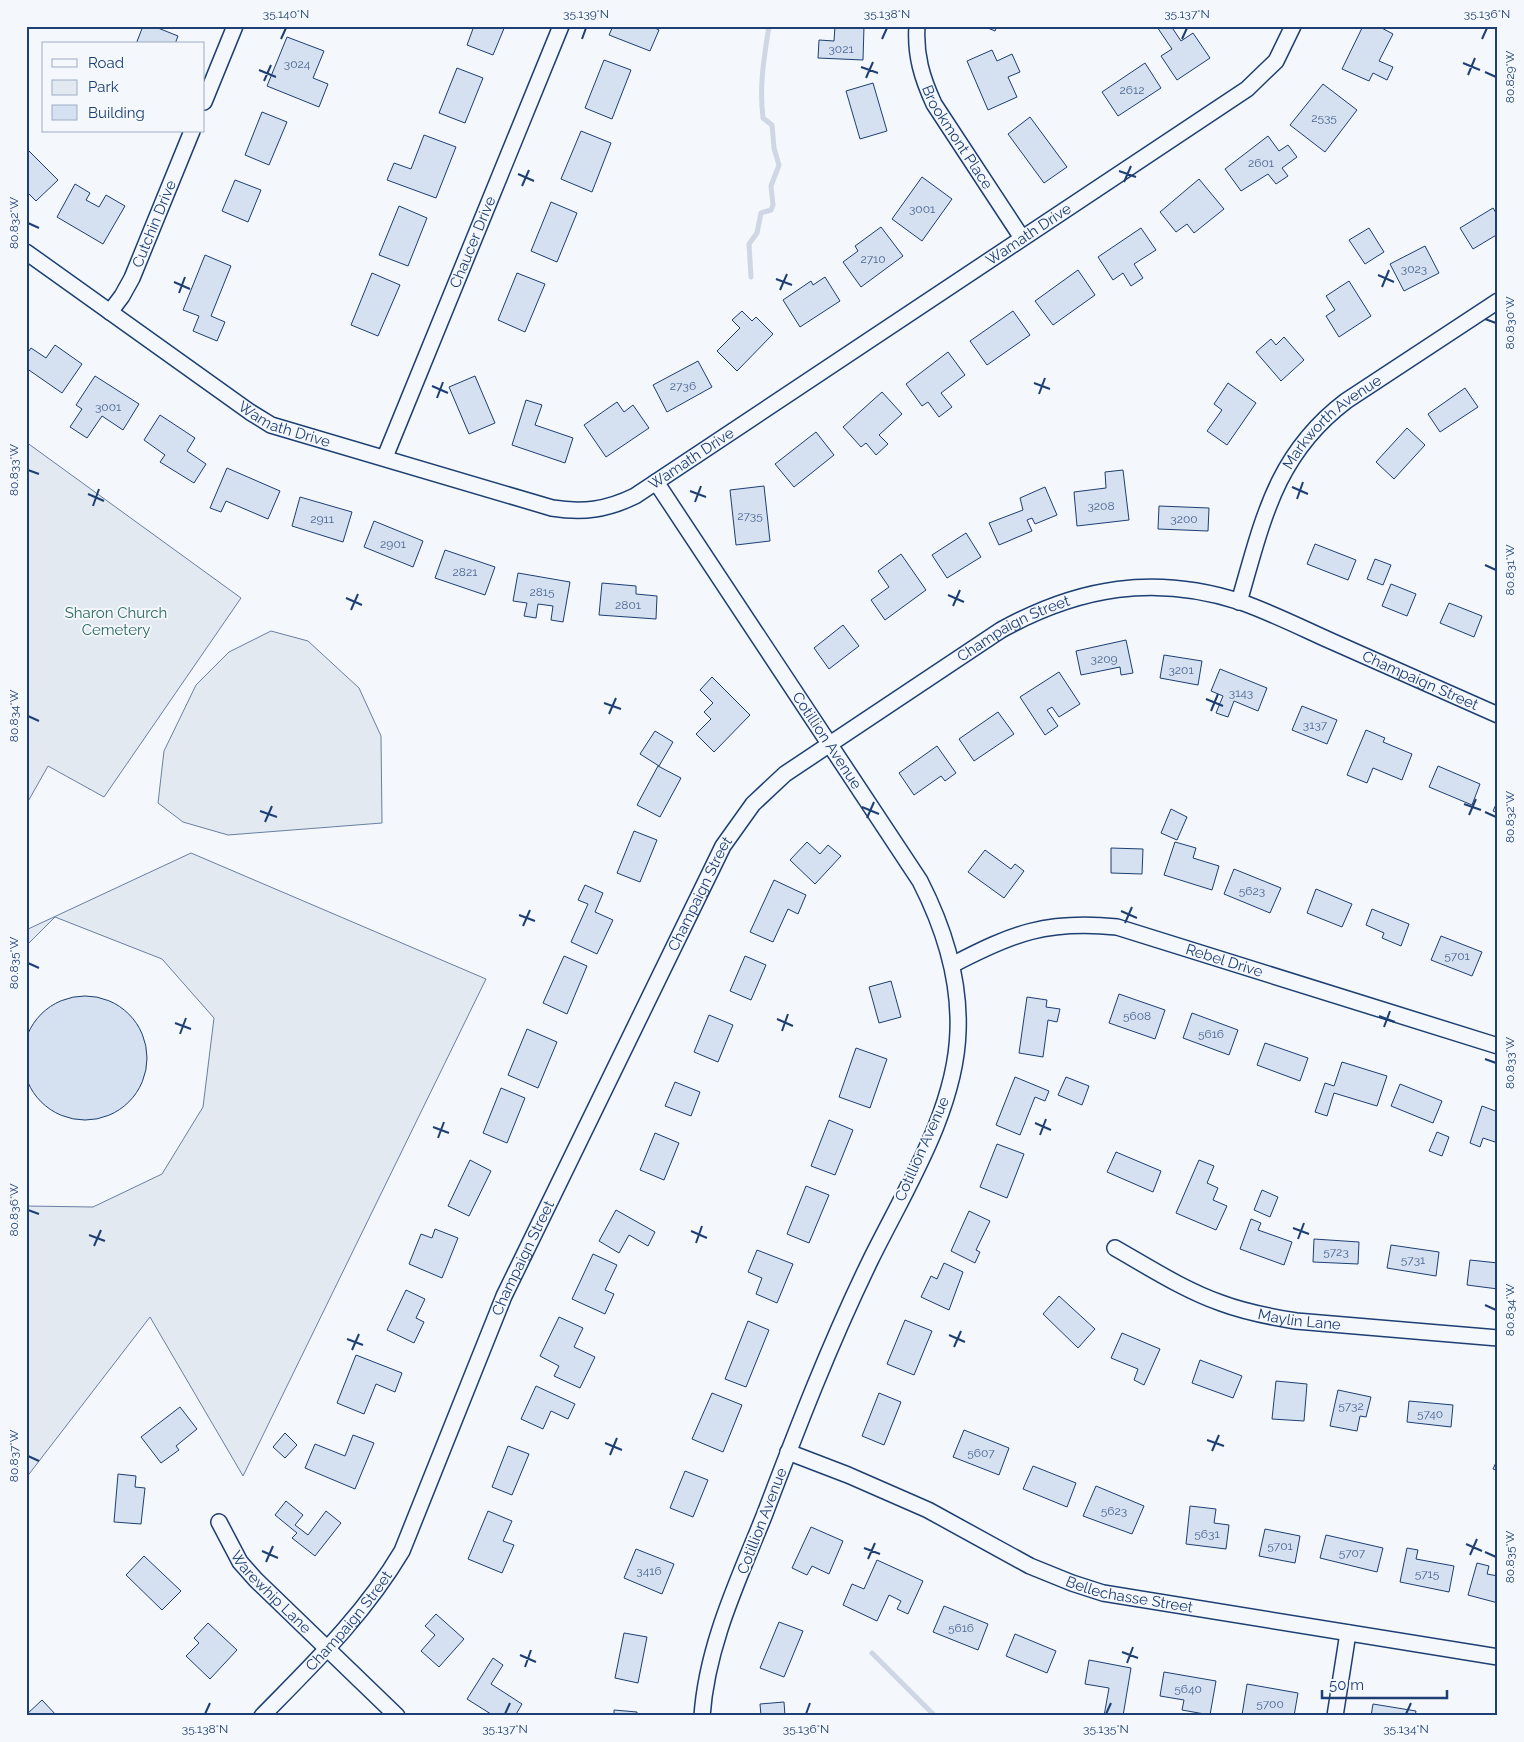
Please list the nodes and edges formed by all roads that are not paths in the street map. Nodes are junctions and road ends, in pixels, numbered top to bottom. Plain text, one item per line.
1 (235, 26) edge
2 (561, 26) edge
3 (917, 26) edge
4 (1293, 26) edge
5 (205, 100) edge
6 (192, 132) edge
7 (1022, 238) junction
8 (26, 252) edge
9 (1498, 301) edge
10 (110, 312) junction
11 (385, 457) junction
12 (656, 482) junction
13 (1239, 602) junction
14 (1498, 715) edge
15 (829, 744) junction
16 (952, 965) junction
17 (1498, 1046) edge
18 (1115, 1248) dead end
19 (1498, 1338) edge
20 (788, 1452) junction
21 (219, 1522) dead end
22 (1348, 1633) junction
23 (327, 1649) junction
24 (1498, 1657) edge
25 (262, 1716) edge
26 (397, 1716) edge
27 (702, 1716) edge
28 (1335, 1716) edge

1 - 5 street
2 - 11 street, Chaucer Drive
3 - 7 street, Brookmont Place
4 - 7 street, Wamath Drive
6 - 10 street, Cutchin Drive
7 - 12 street, Wamath Drive
8 - 10 street, Wamath Drive
9 - 13 street, Markworth Avenue
10 - 11 street, Wamath Drive
11 - 12 street, Wamath Drive
12 - 15 street, Cotillion Avenue
13 - 14 street, Champaign Street
13 - 15 street, Champaign Street
15 - 16 street, Cotillion Avenue
15 - 23 street, Champaign Street
16 - 17 street, Rebel Drive
16 - 20 street, Cotillion Avenue
18 - 19 street, Maylin Lane
20 - 22 street, Bellechasse Street
20 - 27 street, Cotillion Avenue
21 - 23 street, Warewhip Lane
22 - 24 street, Bellechasse Street
22 - 28 street
23 - 25 street, Champaign Street
23 - 26 street, Warewhip Lane

